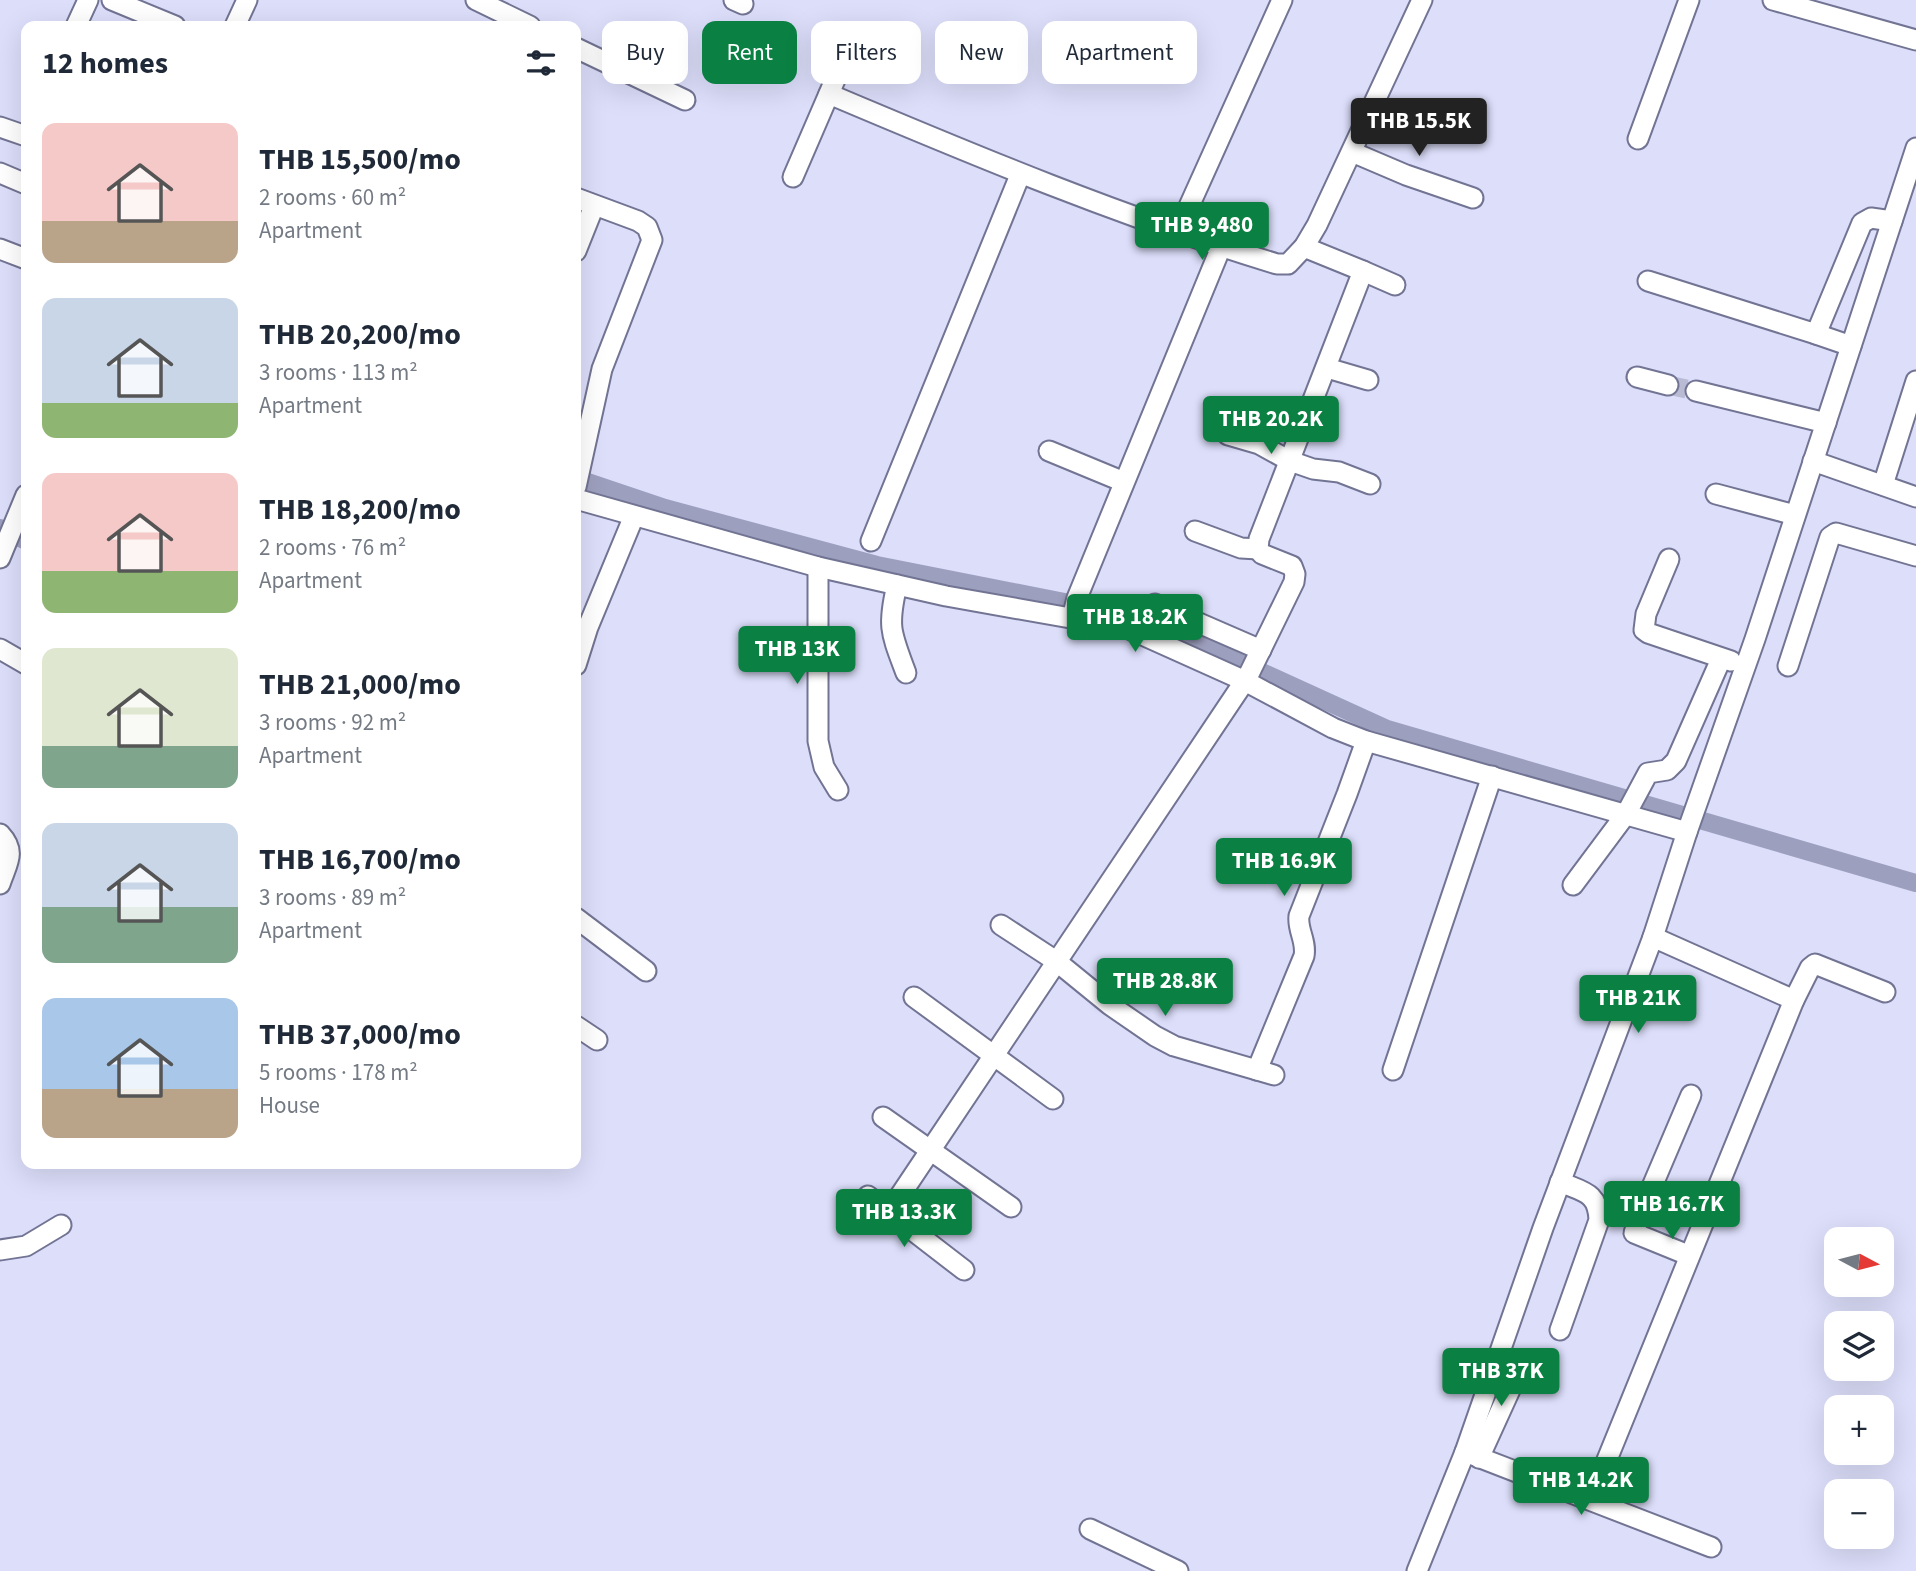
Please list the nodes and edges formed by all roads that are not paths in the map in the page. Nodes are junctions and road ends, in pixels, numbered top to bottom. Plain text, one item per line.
1 (88, 0) edge
2 (112, 0) edge
3 (247, 0) edge
4 (476, 0) edge
5 (1282, 0) edge
6 (1422, 0) edge
7 (1689, 0) edge
8 (1773, 0) edge
9 (78, 21) edge
10 (163, 21) edge
11 (237, 21) edge
12 (520, 21) edge
13 (1916, 40) edge
14 (581, 50) edge
15 (833, 84) edge
16 (829, 94) junction
17 (685, 100) dead end
18 (0, 127) edge
19 (21, 134) edge
20 (1638, 139) dead end
21 (1916, 148) edge
22 (1352, 152) junction
23 (0, 173) edge
24 (1020, 175) junction
25 (793, 177) dead end
26 (21, 182) edge
27 (1474, 198) dead end
28 (585, 202) edge
29 (1892, 221) junction
30 (581, 224) edge
31 (1177, 233) junction
32 (1221, 247) junction
33 (1304, 247) junction
34 (0, 249) edge
35 (21, 257) edge
36 (1363, 271) junction
37 (1648, 281) dead end
38 (1395, 285) dead end
39 (1816, 334) junction
40 (1851, 346) junction
41 (1327, 368) junction
42 (1637, 377) dead end
43 (1368, 380) dead end
44 (1916, 381) edge
45 (1668, 385) tunnel mouth
46 (1696, 391) tunnel mouth
47 (1826, 423) junction
48 (1228, 435) dead end
49 (1049, 452) dead end
50 (1290, 461) junction
51 (1813, 461) junction
52 (581, 462) edge
53 (1124, 482) junction
54 (1370, 484) dead end
55 (1883, 485) junction
56 (1716, 494) dead end
57 (1916, 497) edge
58 (581, 500) edge
59 (21, 506) edge
60 (1796, 515) junction
61 (634, 516) junction
62 (10, 530) edge
63 (1195, 531) dead end
64 (871, 541) dead end
65 (1258, 549) junction
66 (1916, 556) edge
67 (1669, 559) dead end
68 (818, 567) junction
69 (897, 585) junction
70 (1155, 604) dead end
71 (1074, 610) junction
72 (0, 649) edge
73 (581, 649) edge
74 (1721, 659) junction
75 (21, 661) edge
76 (1746, 665) junction
77 (1788, 666) dead end
78 (1252, 667) junction
79 (906, 673) dead end
80 (1366, 741) junction
81 (1492, 776) junction
82 (838, 790) dead end
83 (1630, 805) junction
84 (1690, 822) junction
85 (0, 834) edge
86 (0, 884) edge
87 (1573, 885) dead end
88 (1001, 925) dead end
89 (581, 929) edge
90 (1653, 937) junction
91 (1056, 961) junction
92 (646, 971) dead end
93 (1885, 992) dead end
94 (914, 997) dead end
95 (1794, 1000) junction
96 (581, 1029) edge
97 (597, 1040) dead end
98 (994, 1056) junction
99 (1394, 1070) dead end
100 (1691, 1095) dead end
101 (1053, 1099) dead end
102 (883, 1116) dead end
103 (931, 1150) junction
104 (1560, 1182) junction
105 (868, 1196) dead end
106 (1012, 1207) dead end
107 (889, 1212) junction
108 (61, 1225) dead end
109 (0, 1250) edge
110 (1688, 1255) junction
111 (964, 1270) dead end
112 (1560, 1331) dead end
113 (1520, 1368) dead end
114 (1472, 1455) junction
115 (1591, 1499) junction
116 (1090, 1529) dead end
117 (1711, 1547) dead end
118 (1178, 1571) edge
119 (1417, 1571) edge

1 - 9 street
2 - 10 street
3 - 11 street
4 - 12 street
5 - 31 street
6 - 22 street
7 - 20 street
8 - 13 street
14 - 17 street
15 - 16 street
16 - 24 street
16 - 25 street
18 - 19 street
21 - 29 street
22 - 27 street
22 - 33 street
23 - 26 street
24 - 31 street
24 - 64 street
28 - 30 street
28 - 52 street
29 - 39 street
29 - 40 street
31 - 32 street
32 - 33 street
32 - 53 street
33 - 36 street
34 - 35 street
36 - 38 street
36 - 41 street
37 - 39 street
39 - 40 street
40 - 47 street
41 - 43 street
41 - 50 street
42 - 45 street
44 - 55 street
46 - 47 street
47 - 51 street
48 - 50 street
49 - 53 street
50 - 54 street
50 - 65 street
51 - 55 street
51 - 60 street
53 - 71 street
55 - 57 street
56 - 60 street
58 - 61 street
59 - 62 street
60 - 76 street
61 - 68 street
61 - 73 street
63 - 65 street
65 - 78 street
66 - 77 street
67 - 74 street
68 - 69 street
68 - 82 street
69 - 71 street
69 - 79 street
70 - 78 street
71 - 78 street
72 - 75 street
74 - 76 street
74 - 83 street
76 - 84 street
78 - 80 street
78 - 91 street
80 - 81 street
80 - 91 street
81 - 83 street
81 - 99 street
83 - 84 street
83 - 87 street
84 - 90 street
85 - 86 street
88 - 91 street
89 - 92 street
90 - 95 street
90 - 104 street
91 - 98 street
93 - 95 street
94 - 98 street
95 - 110 street
96 - 97 street
98 - 101 street
98 - 103 street
100 - 110 street
102 - 103 street
103 - 106 street
103 - 107 street
104 - 112 street
104 - 114 street
105 - 107 street
107 - 111 street
108 - 109 street
110 - 115 street
113 - 114 street
114 - 115 street
114 - 119 street
115 - 117 street
116 - 118 street

